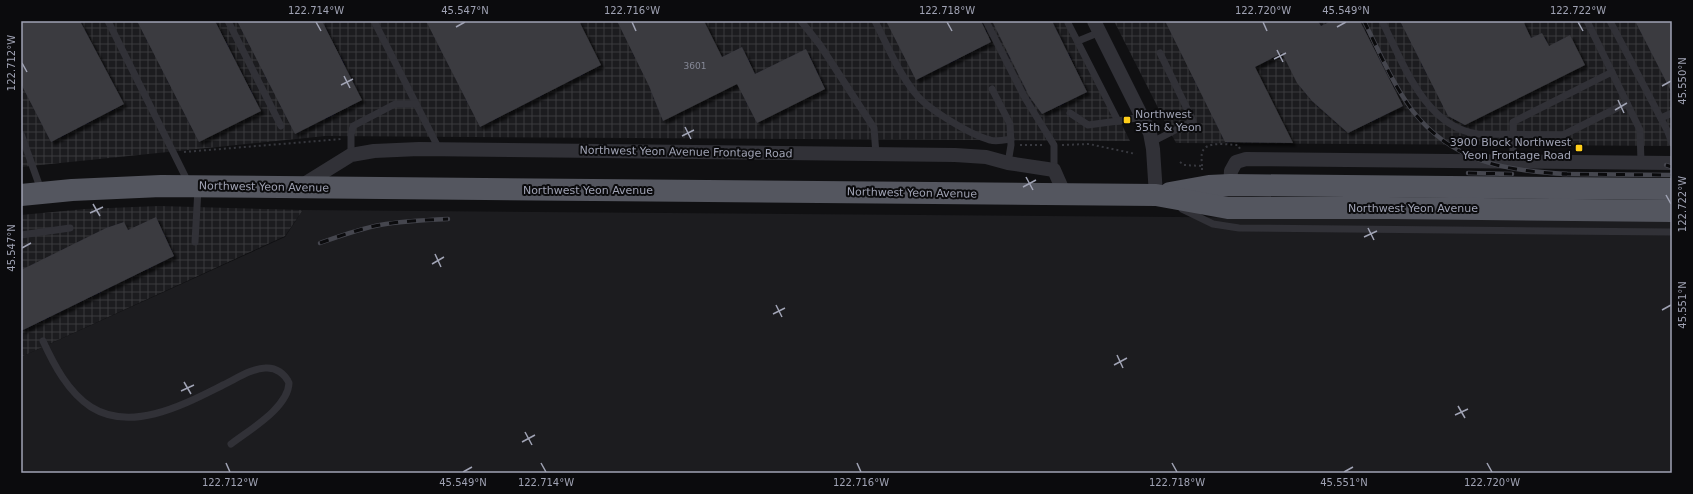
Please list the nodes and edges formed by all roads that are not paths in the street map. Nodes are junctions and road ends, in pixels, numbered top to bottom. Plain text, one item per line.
1 (108, 21) edge
2 (228, 21) edge
3 (374, 21) edge
4 (801, 21) edge
5 (875, 21) edge
6 (986, 21) edge
7 (1382, 21) edge
8 (1587, 21) edge
9 (1610, 21) edge
10 (1068, 23) dead end
11 (1097, 26) edge
12 (1078, 41) junction
13 (1160, 53) dead end
14 (1612, 72) junction
15 (992, 89) dead end
16 (1626, 103) junction
17 (416, 104) junction
18 (1070, 113) dead end
19 (1672, 113) edge
20 (1142, 116) junction
21 (1661, 118) junction
22 (1118, 121) junction
23 (281, 126) dead end
24 (1670, 132) edge
25 (21, 134) edge
26 (1513, 135) junction
27 (1011, 139) junction
28 (1152, 142) junction
29 (1672, 143) edge
30 (439, 149) junction
31 (876, 154) junction
32 (351, 155) junction
33 (1513, 161) junction
34 (1641, 162) junction
35 (1008, 163) junction
36 (1672, 163) edge
37 (1054, 170) junction
38 (1230, 185) junction
39 (194, 187) junction
40 (298, 188) junction
41 (1672, 189) edge
42 (42, 193) junction
43 (1065, 195) junction
44 (1156, 195) junction
45 (21, 196) edge
46 (1672, 211) edge
47 (70, 228) dead end
48 (1672, 232) edge
49 (21, 235) edge
50 (195, 242) dead end
51 (43, 341) dead end
52 (231, 444) dead end

1 - 39 lane
2 - 23 lane
3 - 17 lane
4 - 31 lane
5 - 27 lane
6 - 37 lane
7 - 26 lane
8 - 14 lane
9 - 21 lane
10 - 12 lane
11 - 12 lane
11 - 20 street
12 - 22 lane
13 - 28 lane
14 - 16 lane
14 - 26 lane
15 - 27 lane
16 - 26 lane
16 - 34 lane
17 - 30 lane
17 - 32 lane
18 - 22 lane
19 - 21 lane
20 - 22 lane
20 - 28 street
21 - 24 lane
24 - 29 lane
25 - 42 lane
26 - 33 lane
27 - 35 lane
28 - 44 street
30 - 31 street, Northwest Yeon Avenue Frontage Road
30 - 32 street, Northwest Yeon Avenue Frontage Road
31 - 35 street, Northwest Yeon Avenue Frontage Road
32 - 40 street, Northwest Yeon Avenue Frontage Road
33 - 34 street
33 - 38 street
34 - 36 street
35 - 37 street, Northwest Yeon Avenue Frontage Road
37 - 43 street
38 - 41 highway, Northwest Yeon Avenue
38 - 44 highway, Northwest Yeon Avenue
39 - 40 highway, Northwest Yeon Avenue
39 - 42 highway, Northwest Yeon Avenue
39 - 50 lane
40 - 43 highway, Northwest Yeon Avenue
42 - 45 highway, Northwest Yeon Avenue
43 - 44 highway, Northwest Yeon Avenue
44 - 46 highway, Northwest Yeon Avenue
44 - 48 lane
47 - 49 lane
51 - 52 lane

